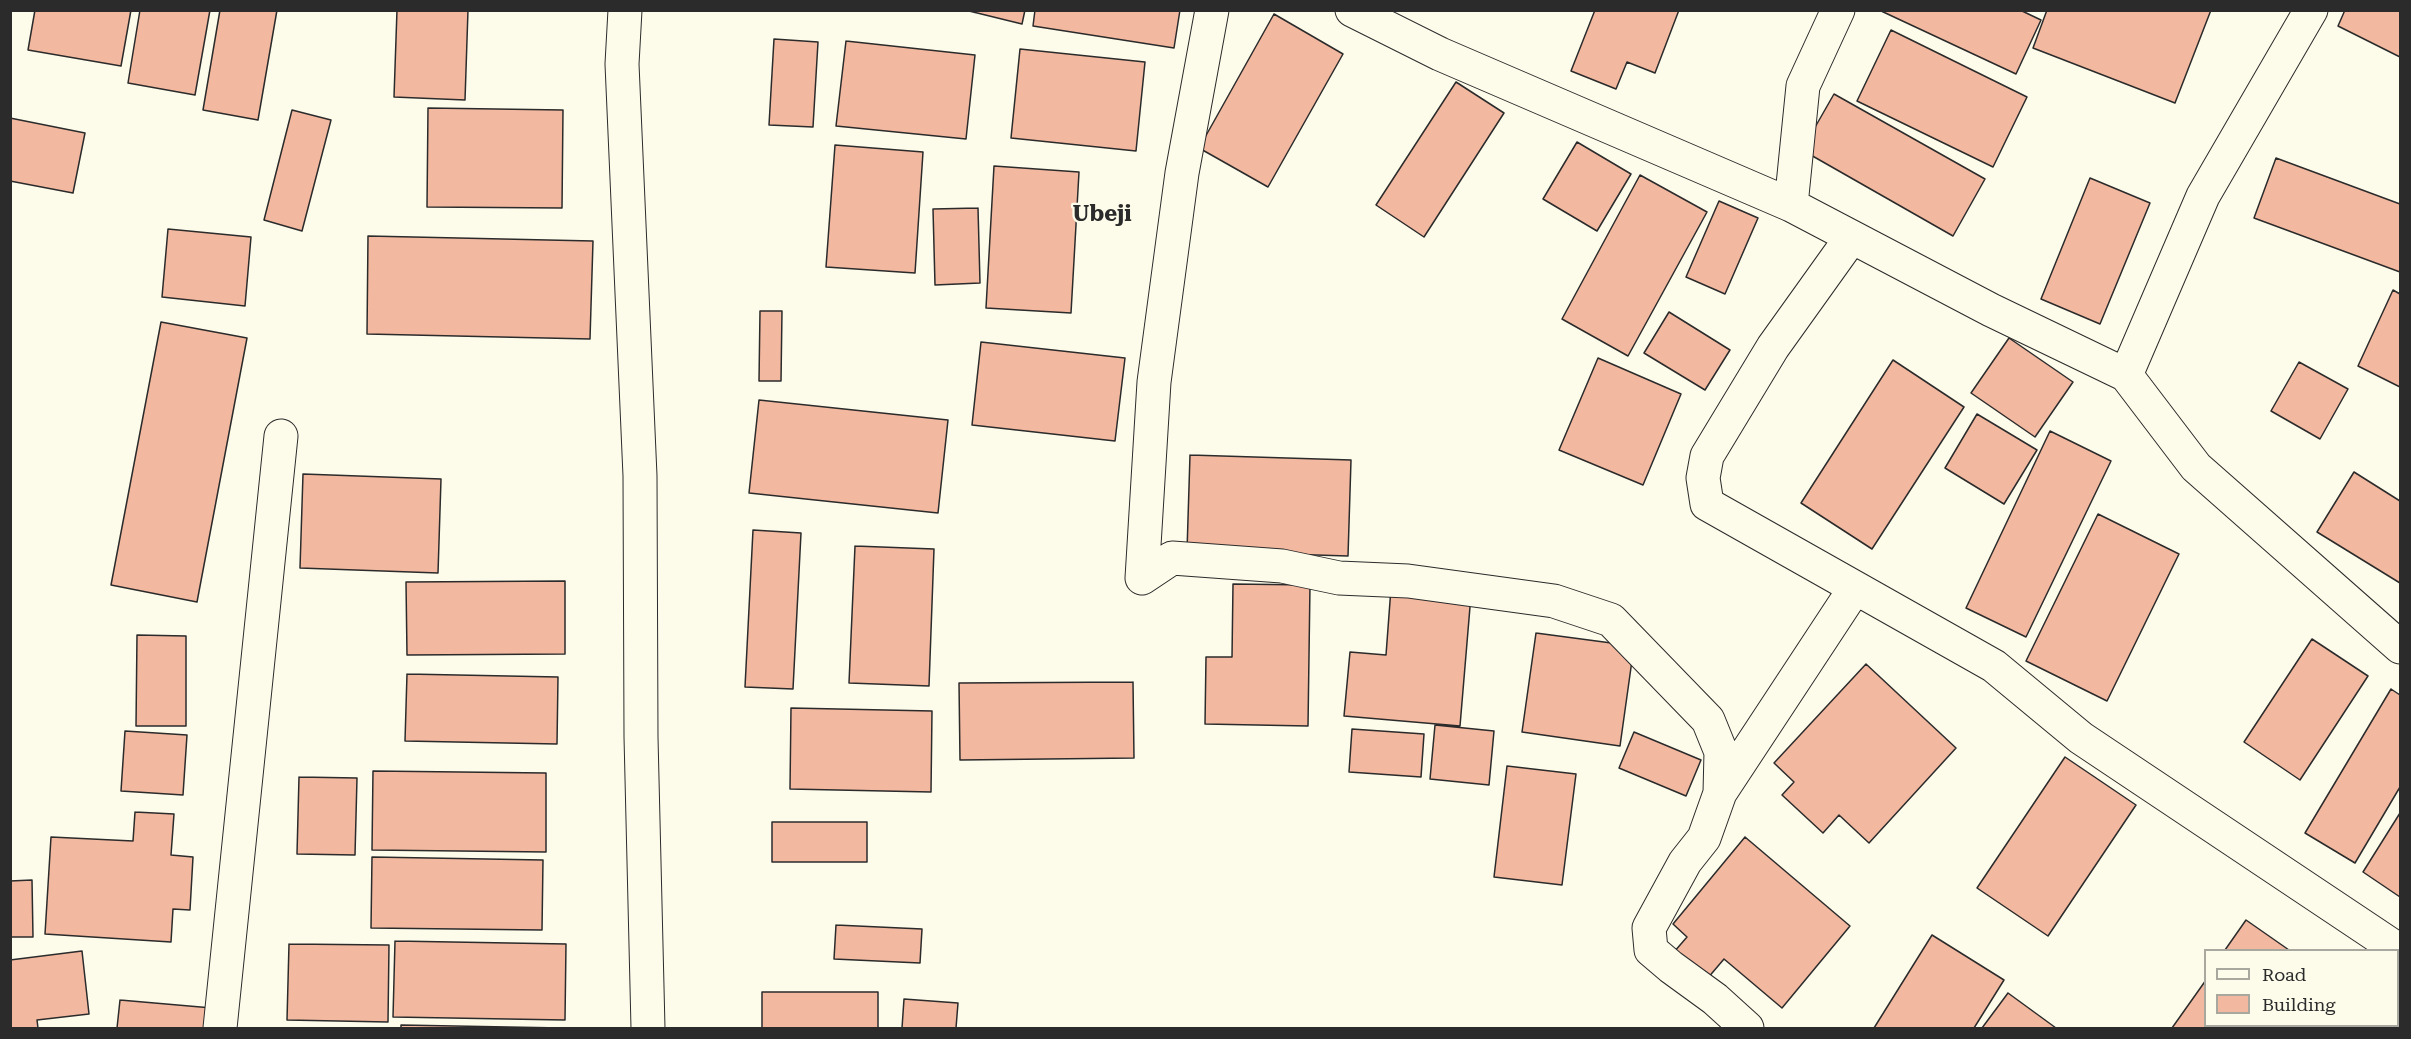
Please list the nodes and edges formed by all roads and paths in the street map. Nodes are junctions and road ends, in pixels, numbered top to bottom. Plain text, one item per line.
1 (625, 10) edge
2 (1212, 10) edge
3 (1352, 10) edge
4 (1838, 10) edge
5 (2311, 10) edge
6 (1791, 205) junction
7 (1851, 238) junction
8 (2126, 375) junction
9 (281, 436) dead end
10 (1855, 588) junction
11 (2400, 647) edge
12 (1719, 793) junction
13 (2397, 949) edge
14 (220, 1029) edge
15 (648, 1029) edge
16 (1747, 1029) edge

1 - 15 street
2 - 12 street
3 - 6 street
4 - 6 street
5 - 8 street
6 - 7 street
7 - 8 street
7 - 10 street
8 - 11 street
9 - 14 street
10 - 12 street
10 - 13 street
12 - 16 street

